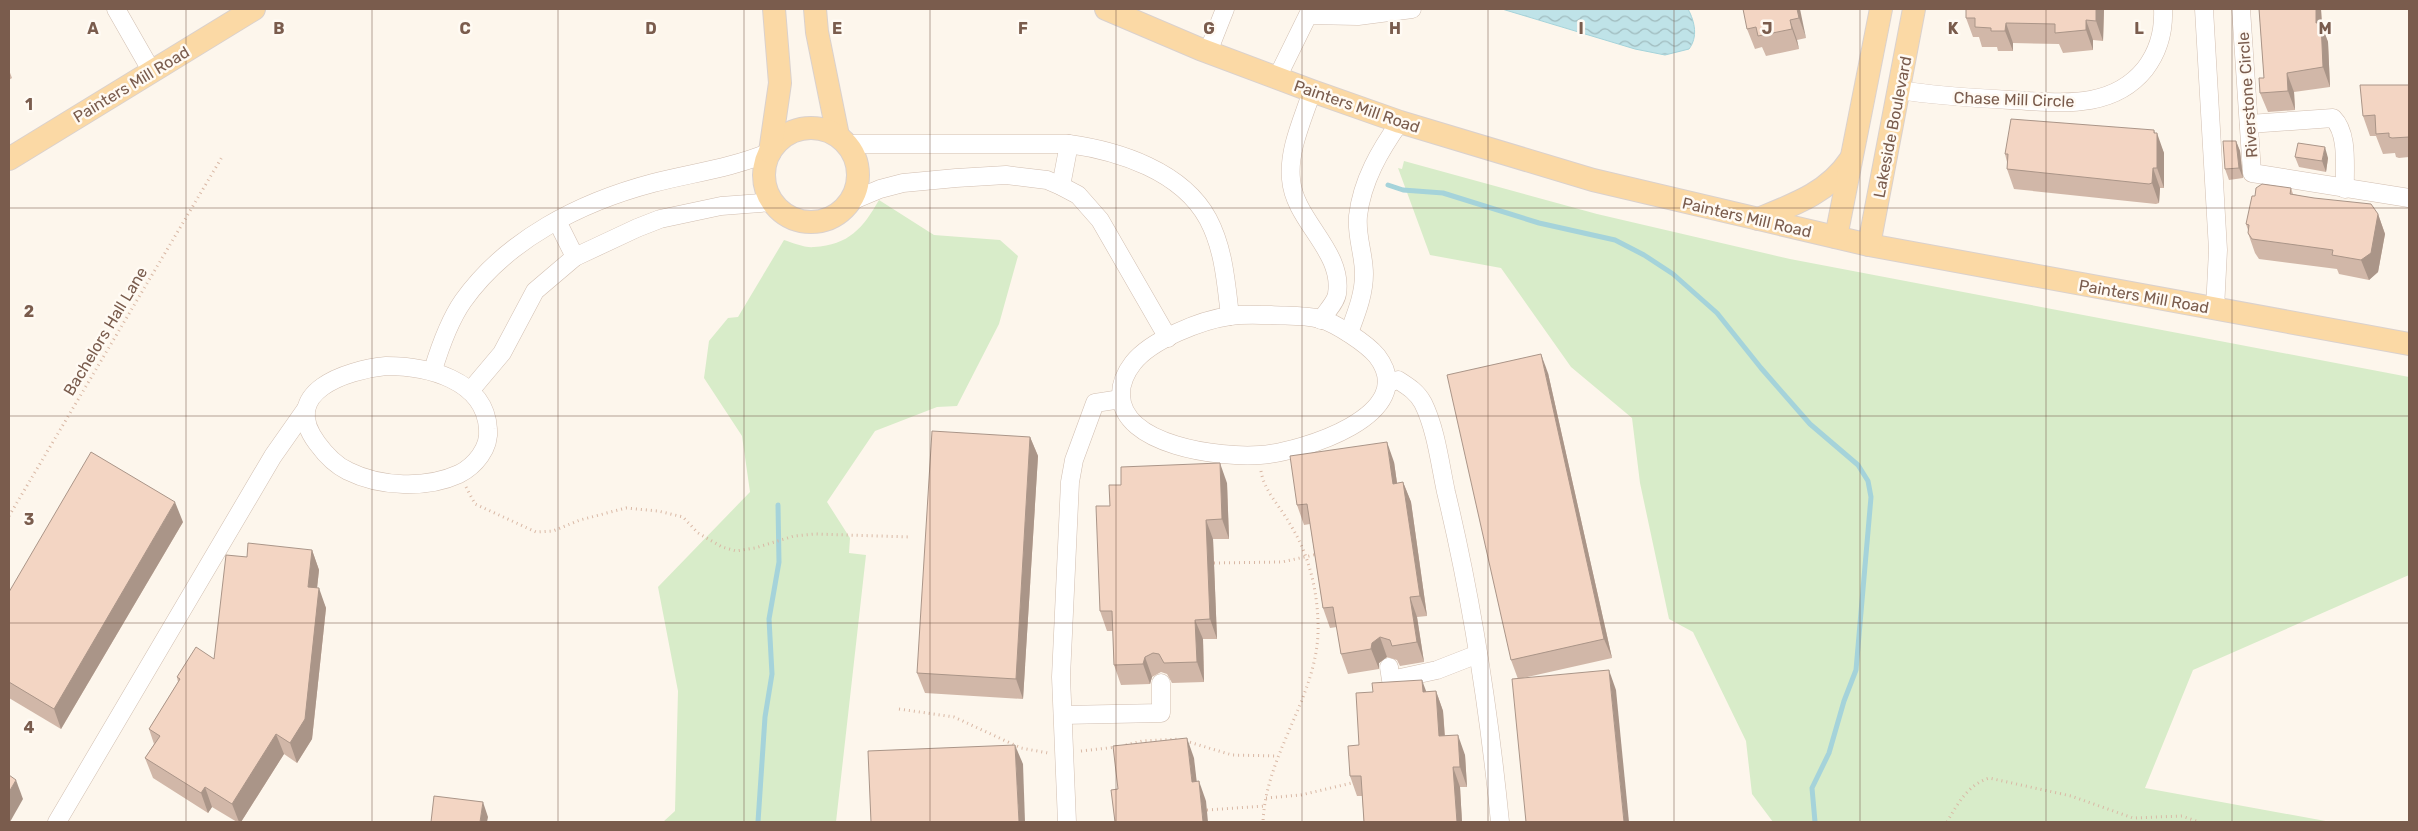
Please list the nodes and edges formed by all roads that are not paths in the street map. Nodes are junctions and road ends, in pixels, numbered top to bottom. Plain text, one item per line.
1 (116, 9) edge
2 (254, 9) edge
3 (774, 9) edge
4 (815, 9) edge
5 (1106, 9) edge
6 (1225, 9) edge
7 (1412, 9) edge
8 (1881, 9) edge
9 (1914, 9) edge
10 (2162, 9) edge
11 (2204, 9) edge
12 (2242, 9) edge
13 (1308, 12) edge
14 (1208, 52) junction
15 (152, 72) junction
16 (1277, 78) junction
17 (1900, 90) junction
18 (1312, 91) junction
19 (1400, 122) junction
20 (2249, 124) junction
21 (842, 140) junction
22 (1068, 144) junction
23 (770, 152) junction
24 (1852, 157) junction
25 (9, 159) edge
26 (1061, 186) junction
27 (2345, 189) junction
28 (2409, 198) edge
29 (773, 202) junction
30 (850, 202) junction
31 (1758, 219) junction
32 (557, 221) junction
33 (1836, 237) junction
34 (1869, 245) junction
35 (575, 257) junction
36 (1364, 273) junction
37 (1336, 275) junction
38 (2215, 309) junction
39 (1230, 316) junction
40 (1321, 320) junction
41 (1349, 333) junction
42 (1168, 338) junction
43 (2409, 344) edge
44 (433, 370) junction
45 (1388, 383) junction
46 (470, 391) junction
47 (1121, 399) junction
48 (306, 408) junction
49 (1478, 654) junction
50 (1389, 668) dead end
51 (1161, 683) dead end
52 (1063, 714) junction
53 (57, 822) edge
54 (1067, 822) edge
55 (1500, 822) edge

1 - 15 street
2 - 15 main road, Painters Mill Road
3 - 23 main road
4 - 21 main road
5 - 14 main road, Painters Mill Road
6 - 14 street
7 - 13 street
8 - 24 main road, Lakeside Boulevard
9 - 17 main road, Lakeside Boulevard
10 - 17 street, Chase Mill Circle
11 - 38 street
12 - 20 street, Riverstone Circle
13 - 16 street
14 - 16 main road, Painters Mill Road
15 - 25 main road, Painters Mill Road
16 - 18 main road, Painters Mill Road
17 - 34 main road, Lakeside Boulevard
18 - 19 main road, Painters Mill Road
18 - 37 street
19 - 31 main road, Painters Mill Road
19 - 36 street
20 - 27 street, Riverstone Circle
20 - 27 street
21 - 22 street
21 - 23 main road
21 - 30 main road
22 - 26 street
22 - 39 street
23 - 29 main road
23 - 32 street
24 - 31 main road
24 - 33 main road, Lakeside Boulevard
26 - 30 street
26 - 42 street
27 - 28 street, Riverstone Circle
29 - 30 main road
29 - 35 street
31 - 33 main road, Painters Mill Road
32 - 35 street
32 - 44 street
33 - 34 main road, Painters Mill Road
34 - 38 main road, Painters Mill Road
35 - 46 street
36 - 37 street
36 - 41 street
37 - 40 street
38 - 43 main road, Painters Mill Road
39 - 40 street
39 - 42 street
40 - 41 street
41 - 45 street
42 - 47 street
44 - 46 street
44 - 48 street
45 - 47 street
45 - 49 street
46 - 48 street
47 - 52 street
48 - 53 street
49 - 50 street
49 - 55 street
51 - 52 street
52 - 54 street

